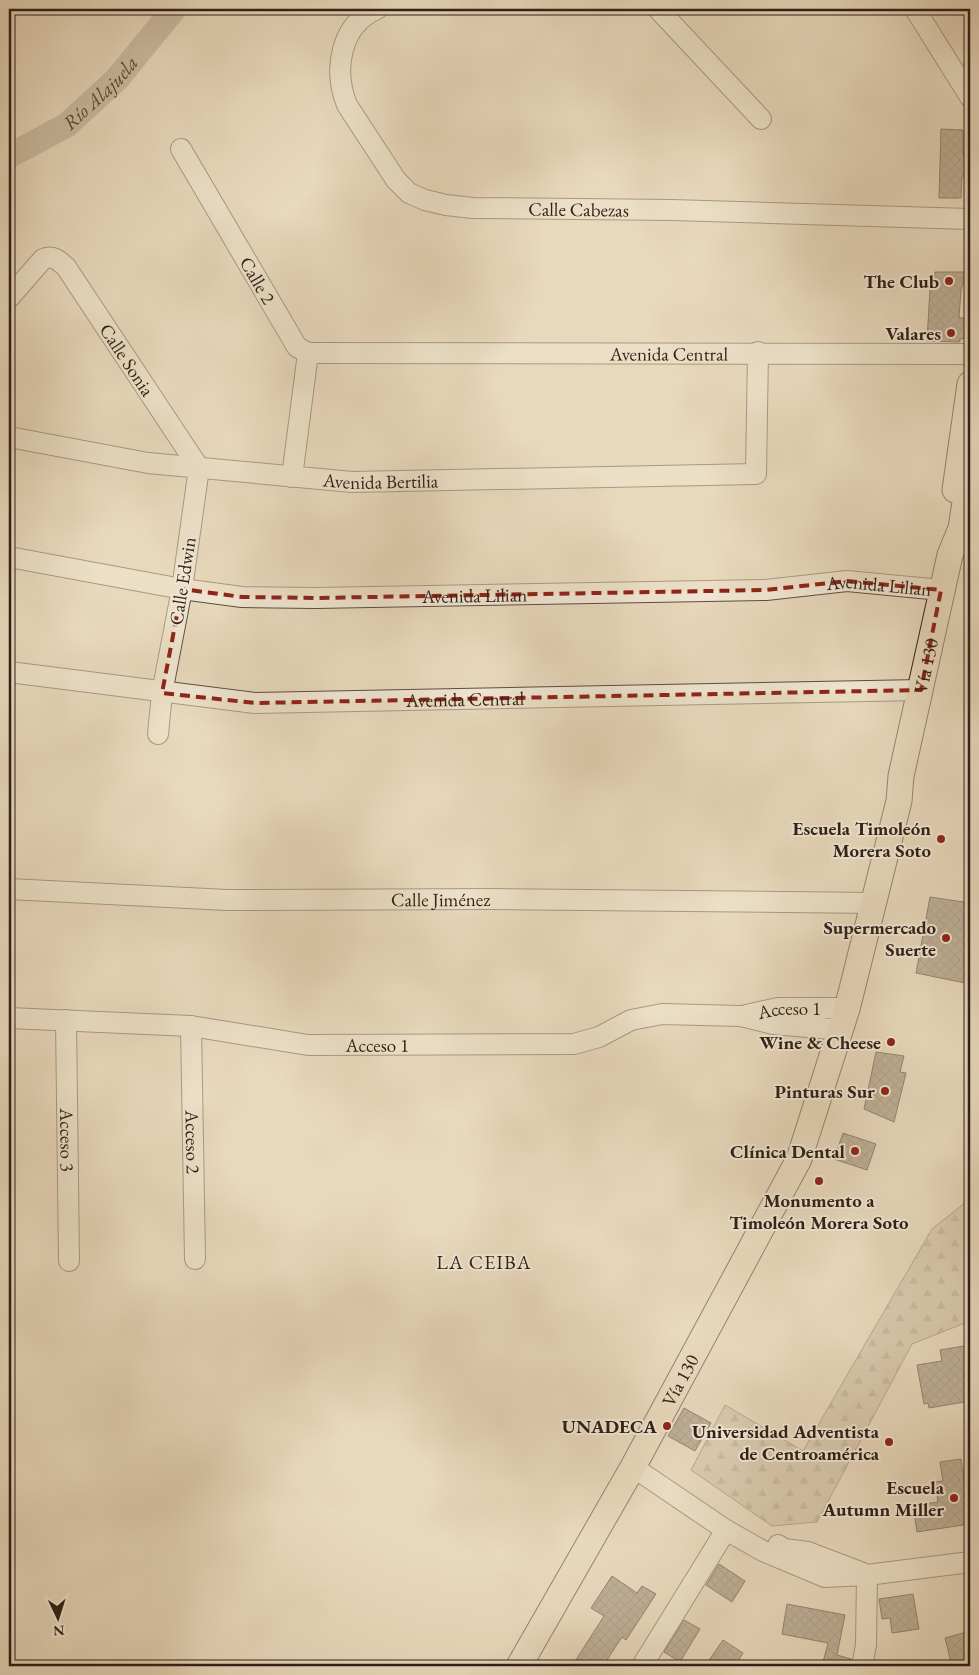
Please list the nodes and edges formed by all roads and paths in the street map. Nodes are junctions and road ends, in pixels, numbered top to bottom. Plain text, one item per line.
1 (377, 9) edge
2 (658, 9) edge
3 (915, 9) edge
4 (970, 97) edge
5 (761, 119) dead end
6 (181, 149) dead end
7 (970, 220) edge
8 (9, 298) edge
9 (758, 352) junction
10 (308, 353) junction
11 (970, 354) edge
12 (970, 384) edge
13 (9, 437) edge
14 (199, 468) junction
15 (970, 472) edge
16 (292, 477) junction
17 (950, 555) junction
18 (9, 557) edge
19 (182, 589) junction
20 (942, 590) junction
21 (9, 672) edge
22 (921, 690) junction
23 (162, 693) junction
24 (158, 734) dead end
25 (9, 889) edge
26 (869, 902) junction
27 (9, 1018) edge
28 (835, 1018) junction
29 (66, 1020) junction
30 (191, 1026) junction
31 (821, 1087) junction
32 (195, 1259) dead end
33 (69, 1261) dead end
34 (635, 1463) junction
35 (726, 1530) junction
36 (970, 1562) edge
37 (867, 1575) junction
38 (519, 1666) edge
39 (642, 1666) edge
40 (862, 1666) edge

1 - 7 street, Calle Cabezas
2 - 5 street
3 - 4 street
6 - 10 street, Calle 2
8 - 14 street, Calle Sonia
9 - 10 street, Avenida Central
9 - 11 street, Avenida Central
9 - 16 street, Avenida Bertilia
10 - 16 street
12 - 17 main road, Vía 130
13 - 14 street, Avenida Bertilia
14 - 16 street, Avenida Bertilia
14 - 19 street, Calle Edwin
15 - 17 main road, Vía 130
17 - 20 main road, Vía 130
18 - 19 street, Avenida Lilian
19 - 20 street, Avenida Lilian
19 - 23 street, Calle Edwin
20 - 22 main road, Vía 130
21 - 23 street, Avenida Central
22 - 23 street, Avenida Central
22 - 26 main road, Vía 130
23 - 24 street, Calle Edwin
25 - 26 street, Calle Jiménez
26 - 28 main road, Vía 130
26 - 31 main road, Vía 130
27 - 29 street, Acceso 1
28 - 30 street, Acceso 1
28 - 31 main road, Vía 130
29 - 30 street, Acceso 1
29 - 33 street, Acceso 3
30 - 32 street, Acceso 2
31 - 34 main road, Vía 130
34 - 35 street
34 - 37 street
34 - 38 main road, Vía 130
35 - 37 street
35 - 39 street
36 - 37 street
37 - 40 street

